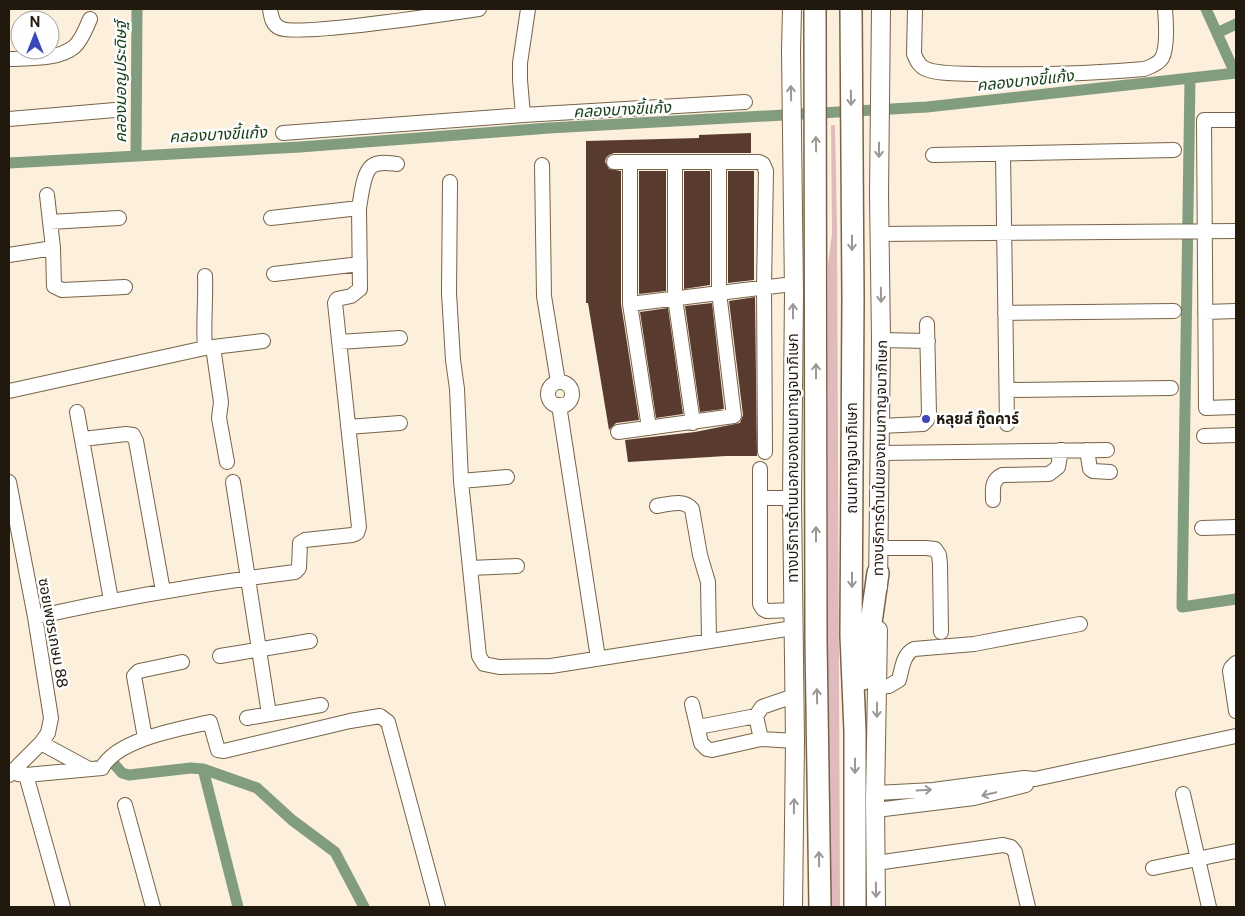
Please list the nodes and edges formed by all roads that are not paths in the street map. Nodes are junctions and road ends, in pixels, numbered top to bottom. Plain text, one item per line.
1 (270, 9) edge
2 (479, 9) edge
3 (528, 9) edge
4 (792, 9) edge
5 (815, 9) edge
6 (851, 9) edge
7 (881, 9) edge
8 (914, 9) edge
9 (1165, 9) edge
10 (90, 19) dead end
11 (9, 59) edge
12 (745, 102) dead end
13 (115, 110) dead end
14 (523, 115) junction
15 (9, 119) edge
16 (1236, 120) edge
17 (283, 132) dead end
18 (1174, 150) dead end
19 (1003, 154) junction
20 (933, 155) dead end
21 (614, 162) dead end
22 (630, 162) junction
23 (675, 162) junction
24 (719, 162) junction
25 (397, 164) dead end
26 (542, 165) dead end
27 (450, 182) dead end
28 (47, 195) dead end
29 (359, 208) junction
30 (119, 218) dead end
31 (271, 218) dead end
32 (50, 222) junction
33 (1200, 231) junction
34 (1236, 231) edge
35 (1004, 233) junction
36 (880, 234) junction
37 (53, 248) junction
38 (9, 254) edge
39 (360, 264) junction
40 (274, 274) dead end
41 (205, 276) dead end
42 (793, 284) junction
43 (764, 286) junction
44 (125, 287) dead end
45 (719, 292) junction
46 (675, 298) junction
47 (630, 304) junction
48 (1174, 311) dead end
49 (1236, 311) edge
50 (1205, 312) junction
51 (1006, 313) junction
52 (927, 324) dead end
53 (400, 338) dead end
54 (881, 340) junction
55 (928, 340) junction
56 (263, 341) dead end
57 (339, 342) junction
58 (209, 348) junction
59 (1172, 388) dead end
60 (1007, 390) junction
61 (9, 391) edge
62 (1236, 407) edge
63 (78, 412) dead end
64 (400, 423) dead end
65 (693, 423) junction
66 (1007, 424) dead end
67 (880, 426) junction
68 (348, 427) junction
69 (649, 428) junction
70 (618, 432) dead end
71 (1236, 435) edge
72 (1204, 436) dead end
73 (83, 440) junction
74 (1061, 450) junction
75 (1087, 450) junction
76 (1107, 450) dead end
77 (765, 452) dead end
78 (880, 453) junction
79 (227, 462) dead end
80 (760, 469) dead end
81 (1110, 472) dead end
82 (507, 477) dead end
83 (461, 481) junction
84 (233, 482) dead end
85 (9, 487) edge
86 (760, 498) junction
87 (792, 498) junction
88 (993, 500) dead end
89 (657, 506) dead end
90 (1236, 527) edge
91 (1202, 528) dead end
92 (879, 548) junction
93 (517, 566) dead end
94 (471, 568) junction
95 (878, 574) junction
96 (247, 578) junction
97 (163, 592) junction
98 (111, 600) junction
99 (793, 610) junction
100 (35, 617) junction
101 (1080, 624) dead end
102 (793, 628) junction
103 (942, 632) dead end
104 (709, 640) junction
105 (310, 641) dead end
106 (259, 649) junction
107 (220, 656) dead end
108 (598, 658) junction
109 (182, 662) dead end
110 (1236, 663) edge
111 (877, 687) junction
112 (794, 696) junction
113 (692, 704) dead end
114 (322, 705) dead end
115 (1236, 711) edge
116 (269, 714) junction
117 (756, 716) junction
118 (247, 718) dead end
119 (698, 727) junction
120 (855, 731) junction
121 (1236, 736) edge
122 (145, 738) junction
123 (761, 739) junction
124 (795, 741) junction
125 (41, 743) junction
126 (87, 768) junction
127 (9, 774) edge
128 (26, 775) junction
129 (1183, 794) dead end
130 (876, 801) junction
131 (124, 805) dead end
132 (1236, 851) edge
133 (1197, 860) junction
134 (876, 863) junction
135 (1153, 868) dead end
136 (63, 907) edge
137 (153, 907) edge
138 (438, 907) edge
139 (792, 907) edge
140 (820, 907) edge
141 (855, 907) edge
142 (876, 907) edge
143 (1028, 907) edge
144 (1209, 907) edge

1 - 2 street
3 - 14 street
42 -> 4 main road, ทางบริการด้านนอกของถนนกาญจนาภิเษก
140 -> 5 highway
6 -> 120 highway, ถนนกาญจนาภิเษก
7 -> 36 main road, ทางบริการด้านในของถนนกาญจนาภิเษก
8 - 9 street
10 - 11 street
12 - 14 street
13 - 15 street
14 - 17 street
16 - 33 street
18 - 19 street
19 - 20 street
19 - 35 street
21 - 22 street
22 - 23 street
22 - 47 street
23 - 24 street
23 - 46 street
24 - 43 street
24 - 45 street
25 - 29 street
26 - 108 street
27 - 83 street
28 - 32 street
29 - 31 street
29 - 39 street
30 - 32 street
32 - 37 street
33 - 34 street
33 - 35 street
33 - 50 street
35 - 36 street
35 - 51 street
36 -> 54 main road, ทางบริการด้านในของถนนกาญจนาภิเษก
37 - 38 street
37 - 44 street
39 - 40 street
39 - 57 street
41 - 58 street
42 - 43 street
87 -> 42 main road, ทางบริการด้านนอกของถนนกาญจนาภิเษก
43 - 45 street
43 - 77 street
45 - 46 street
45 - 65 street
46 - 47 street
46 - 65 street
47 - 69 street
48 - 51 street
49 - 50 street
50 - 62 street
51 - 60 street
52 - 55 street
53 - 57 street
54 - 55 street
54 - 67 main road, ทางบริการด้านในของถนนกาญจนาภิเษก
55 - 67 street
56 - 58 street
57 - 68 street
58 - 61 street
58 - 79 street
59 - 60 street
60 - 66 street
63 - 73 street
64 - 68 street
65 - 69 street
67 - 78 main road, ทางบริการด้านในของถนนกาญจนาภิเษก
68 - 96 street
69 - 70 street
71 - 72 street
73 - 97 street
73 - 98 street
74 - 75 street
74 - 78 street
74 - 88 street
75 - 76 street
75 - 81 street
78 - 92 main road, ทางบริการด้านในของถนนกาญจนาภิเษก
80 - 86 street
82 - 83 street
83 - 94 street
84 - 96 street
85 - 100 street, ซอยเพชรเกษม 88
86 - 87 street
86 - 99 street
87 - 99 main road, ทางบริการด้านนอกของถนนกาญจนาภิเษก
89 - 104 street
90 - 91 street
92 - 95 main road, ทางบริการด้านในของถนนกาญจนาภิเษก
92 - 103 street
93 - 94 street
94 - 108 street
95 - 111 main road, ทางบริการด้านในของถนนกาญจนาภิเษก
95 - 120 highway
96 - 97 street
96 - 106 street
97 - 98 street
98 - 100 street
99 - 102 main road, ทางบริการด้านนอกของถนนกาญจนาภิเษก
100 - 125 street, ซอยเพชรเกษม 88
101 - 111 street
102 - 104 street
102 - 112 main road, ทางบริการด้านนอกของถนนกาญจนาภิเษก
104 - 108 street
105 - 106 street
106 - 107 street
106 - 116 street
109 - 122 street
110 - 115 street
111 -> 130 main road, ทางบริการด้านในของถนนกาญจนาภิเษก
112 - 117 street
112 - 124 main road, ทางบริการด้านนอกของถนนกาญจนาภิเษก
113 - 119 street
114 - 116 street
116 - 118 street
117 - 119 street
117 - 123 street
119 - 123 street
120 -> 141 highway, ถนนกาญจนาภิเษก
121 - 130 street
122 - 126 street
122 - 138 street
123 - 124 street
139 -> 124 main road, ทางบริการด้านนอกของถนนกาญจนาภิเษก
125 - 126 street
125 - 127 street, ซอยเพชรเกษม 88
126 - 128 street
127 - 128 street
128 - 136 street
129 - 133 street
130 - 134 main road, ทางบริการด้านในของถนนกาญจนาภิเษก
131 - 137 street
132 - 133 street
133 - 135 street
133 - 144 street
134 -> 142 main road, ทางบริการด้านในของถนนกาญจนาภิเษก
134 - 143 street

